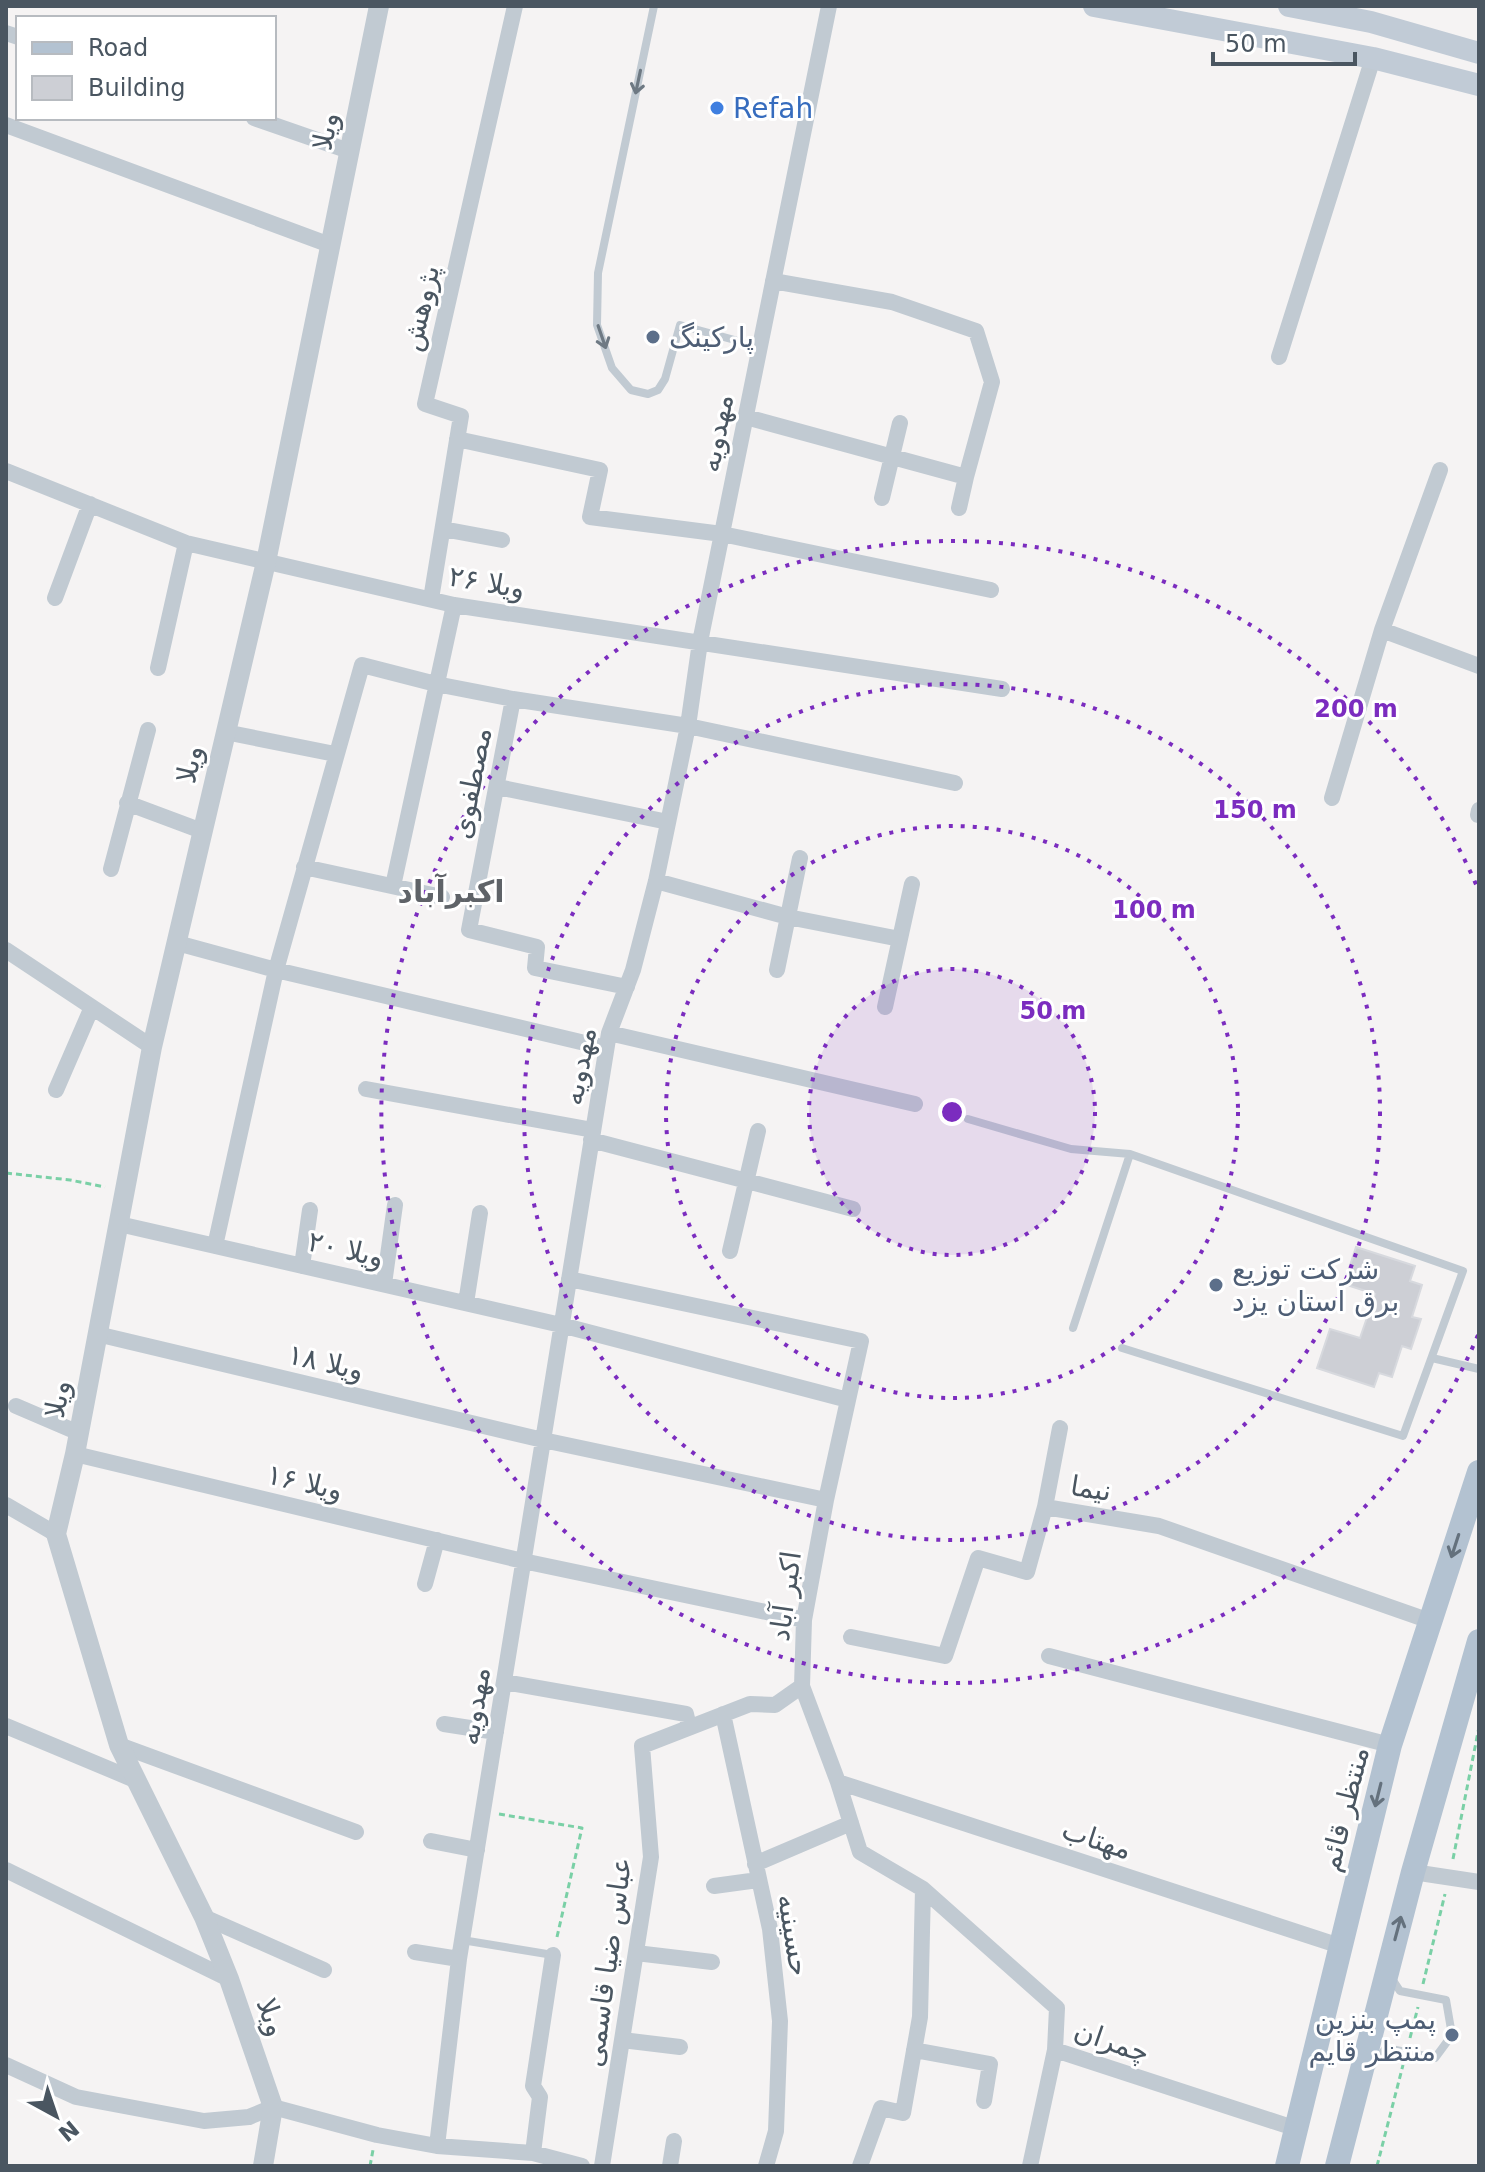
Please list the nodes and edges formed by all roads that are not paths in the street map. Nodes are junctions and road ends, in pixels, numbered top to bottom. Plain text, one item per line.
1 (379, 6) edge
2 (515, 6) edge
3 (654, 6) edge
4 (829, 6) edge
5 (1094, 6) edge
6 (1289, 6) edge
7 (1374, 14) edge
8 (1479, 53) edge
9 (1373, 58) junction
10 (1479, 85) edge
11 (260, 120) edge
12 (6, 125) edge
13 (349, 151) junction
14 (330, 245) junction
15 (773, 281) junction
16 (760, 347) junction
17 (1279, 357) dead end
18 (746, 417) junction
19 (900, 423) dead end
20 (457, 439) junction
21 (892, 457) junction
22 (1440, 470) dead end
23 (6, 471) edge
24 (966, 477) junction
25 (882, 498) dead end
26 (90, 504) junction
27 (959, 508) dead end
28 (443, 529) junction
29 (722, 534) junction
30 (502, 540) dead end
31 (186, 543) junction
32 (266, 562) junction
33 (991, 590) dead end
34 (55, 598) dead end
35 (431, 599) junction
36 (454, 605) junction
37 (1382, 630) junction
38 (700, 642) junction
39 (1479, 666) edge
40 (158, 668) dead end
41 (436, 684) junction
42 (1002, 689) dead end
43 (513, 699) junction
44 (688, 726) junction
45 (148, 730) dead end
46 (225, 732) junction
47 (335, 754) junction
48 (955, 783) dead end
49 (498, 787) junction
50 (1332, 798) dead end
51 (127, 803) junction
52 (668, 822) junction
53 (202, 831) junction
54 (800, 858) dead end
55 (304, 867) junction
56 (111, 869) dead end
57 (656, 881) junction
58 (912, 884) dead end
59 (393, 886) junction
60 (442, 897) dead end
61 (788, 917) junction
62 (900, 939) junction
63 (177, 943) junction
64 (6, 950) edge
65 (276, 970) junction
66 (777, 970) dead end
67 (627, 987) junction
68 (92, 1007) junction
69 (885, 1007) dead end
70 (607, 1040) junction
71 (152, 1047) junction
72 (366, 1089) dead end
73 (56, 1090) dead end
74 (915, 1104) dead end
75 (968, 1119) dead end
76 (758, 1131) dead end
77 (592, 1135) junction
78 (1130, 1154) junction
79 (747, 1181) junction
80 (395, 1205) dead end
81 (853, 1209) dead end
82 (310, 1210) dead end
83 (480, 1213) dead end
84 (119, 1224) junction
85 (215, 1246) junction
86 (730, 1251) dead end
87 (302, 1266) junction
88 (569, 1279) junction
89 (384, 1284) junction
90 (466, 1303) junction
91 (561, 1325) junction
92 (1073, 1328) dead end
93 (97, 1334) junction
94 (1122, 1348) dead end
95 (1432, 1358) junction
96 (1479, 1369) edge
97 (848, 1400) junction
98 (16, 1406) dead end
99 (1060, 1428) dead end
100 (79, 1433) junction
101 (543, 1440) junction
102 (75, 1454) junction
103 (1479, 1472) edge
104 (826, 1500) junction
105 (6, 1505) edge
106 (1045, 1507) junction
107 (56, 1534) junction
108 (437, 1540) junction
109 (523, 1561) junction
110 (425, 1584) dead end
111 (804, 1620) junction
112 (1430, 1621) junction
113 (851, 1637) dead end
114 (1479, 1641) edge
115 (1049, 1656) dead end
116 (1475, 1672) edge
117 (504, 1682) junction
118 (802, 1686) junction
119 (723, 1714) junction
120 (444, 1724) dead end
121 (6, 1726) edge
122 (689, 1727) junction
123 (496, 1732) junction
124 (119, 1745) junction
125 (1390, 1745) junction
126 (135, 1780) junction
127 (838, 1782) junction
128 (851, 1823) junction
129 (356, 1832) dead end
130 (431, 1841) dead end
131 (477, 1850) junction
132 (860, 1852) joint
133 (6, 1870) edge
134 (756, 1872) junction
135 (1413, 1872) junction
136 (1479, 1882) edge
137 (714, 1886) dead end
138 (923, 1889) junction
139 (204, 1917) junction
140 (462, 1940) junction
141 (1340, 1946) junction
142 (415, 1952) dead end
143 (636, 1953) junction
144 (553, 1955) joint
145 (459, 1959) junction
146 (712, 1962) dead end
147 (324, 1970) dead end
148 (1387, 1971) junction
149 (229, 1979) junction
150 (622, 2040) junction
151 (680, 2047) dead end
152 (914, 2050) junction
153 (1055, 2050) junction
154 (6, 2065) edge
155 (1359, 2082) junction
156 (984, 2101) dead end
157 (273, 2107) junction
158 (1294, 2128) junction
159 (674, 2141) dead end
160 (437, 2146) junction
161 (533, 2153) junction
162 (477, 2158) edge
163 (577, 2165) edge
164 (263, 2166) edge
165 (602, 2166) edge
166 (670, 2166) edge
167 (766, 2166) edge
168 (860, 2166) edge
169 (1030, 2166) edge
170 (1287, 2166) edge
171 (1337, 2166) edge

1 - 13 street, ویلا
2 - 20 street, پژوهش
3 -> 16 lane
4 - 15 street, مهدویه
5 - 9 main road
6 - 7 main road
7 - 8 main road
9 - 10 main road
9 - 17 street
11 - 13 street
12 - 14 street
13 - 14 street, ویلا
14 - 32 street, ویلا
15 - 16 street, مهدویه
15 - 24 street
16 - 18 street, مهدویه
18 - 21 street
18 - 29 street, مهدویه
19 - 21 street
20 - 28 street
20 - 29 street
21 - 24 street
21 - 25 street
22 - 37 street
23 - 26 street, ویلا ۲۶
24 - 27 street
26 - 31 street, ویلا ۲۶
26 - 34 street
28 - 30 street
28 - 35 street
29 - 33 street
29 - 38 street, مهدویه
31 - 32 street, ویلا ۲۶
31 - 40 street
32 - 35 street, ویلا ۲۶
32 - 46 street, ویلا
35 - 36 street, ویلا ۲۶
36 - 38 street, ویلا ۲۶
36 - 41 street
37 - 39 street
37 - 50 street
38 - 42 street, ویلا ۲۶
38 - 44 street, مهدویه
41 - 43 street, مصطفوی
41 - 47 street, مصطفوی
41 - 59 street
43 - 44 street, مصطفوی
43 - 49 street, مصطفوی
44 - 48 street, مصطفوی
44 - 52 street, مهدویه
45 - 51 street
46 - 47 street
46 - 53 street, ویلا
47 - 55 street
49 - 52 street
49 - 67 street, مصطفوی
51 - 53 street
51 - 56 street
52 - 57 street, مهدویه
53 - 63 street, ویلا
54 - 61 street
55 - 59 street
55 - 65 street
57 - 61 street
57 - 67 street, مهدویه
58 - 62 street
59 - 60 street
61 - 62 street
61 - 66 street
62 - 69 street
63 - 65 street
63 - 71 street, ویلا
64 - 68 street
65 - 70 street
65 - 85 street
67 - 70 street, مهدویه
68 - 71 street
68 - 73 street
70 - 74 street
70 - 77 street, مهدویه
71 - 84 street, ویلا
72 - 77 street
75 - 78 lane
76 - 79 street
77 - 79 street
77 - 88 street, مهدویه
78 - 92 lane
78 - 95 lane
79 - 81 street
79 - 86 street
80 - 89 street
82 - 87 street
83 - 90 street
84 - 85 street, ویلا ۲۰
84 - 93 street, ویلا
85 - 87 street, ویلا ۲۰
87 - 89 street, ویلا ۲۰
88 - 91 street, مهدویه
88 - 97 street, اکبر آباد
89 - 90 street, ویلا ۲۰
90 - 91 street, ویلا ۲۰
91 - 97 street, ویلا ۲۰
91 - 101 street, مهدویه
93 - 100 street, ویلا
93 - 101 street, ویلا ۱۸
94 - 95 lane
95 - 96 lane
97 - 104 street, اکبر آباد
98 - 100 street
99 - 106 street
100 - 102 street, ویلا
101 - 104 street, ویلا ۱۸
101 - 109 street, مهدویه
102 - 107 street, ویلا
102 - 108 street, ویلا ۱۶
103 -> 112 main road, منتظر قائم
104 - 111 street, اکبر آباد
105 - 107 street
106 - 112 street, نیما
106 - 113 street, نیما
107 - 124 street, ویلا
108 - 109 street, ویلا ۱۶
108 - 110 street
109 - 111 street, ویلا ۱۶
109 - 117 street, مهدویه
111 - 118 street, اکبر آباد
112 - 125 main road, منتظر قائم
114 - 116 main road
115 - 125 street
116 - 135 main road
117 - 122 street
117 - 123 street, مهدویه
118 - 119 street, عباس ضیا قاسمی
118 - 127 street, اکبر آباد
119 - 122 street, عباس ضیا قاسمی
119 - 134 street, حسینیه
120 - 123 street
121 - 126 street
122 - 143 street, عباس ضیا قاسمی
123 - 131 street, مهدویه
124 - 126 street, ویلا
124 - 129 street
125 -> 141 main road, منتظر قائم
126 - 139 street, ویلا
127 - 128 street, اکبر آباد
127 - 141 street, مهتاب
128 - 132 street, اکبر آباد
128 - 134 street
130 - 131 street
131 - 140 street, مهدویه
132 - 138 street, چمران
133 - 149 street
134 - 137 street
134 - 167 street, حسینیه
135 - 136 street
148 -> 135 main road
138 - 152 street
138 - 153 street, چمران
139 - 147 street
139 - 149 street, ویلا
140 - 144 lane
140 - 145 street, مهدویه
141 - 158 main road, منتظر قائم
142 - 145 street
143 - 146 street
143 - 150 street, عباس ضیا قاسمی
144 - 161 street
145 - 160 street, مهدویه
148 - 155 main road
148 - 155 lane
149 - 157 street, ویلا
150 - 151 street
150 - 165 street, عباس ضیا قاسمی
152 - 156 street
152 - 168 street
153 - 158 street, چمران
153 - 169 street
154 - 157 street
155 - 171 main road
157 - 160 street
157 - 164 street, ویلا
158 - 170 main road, منتظر قائم
159 - 166 street
160 - 162 street
161 - 162 street
161 - 163 street

